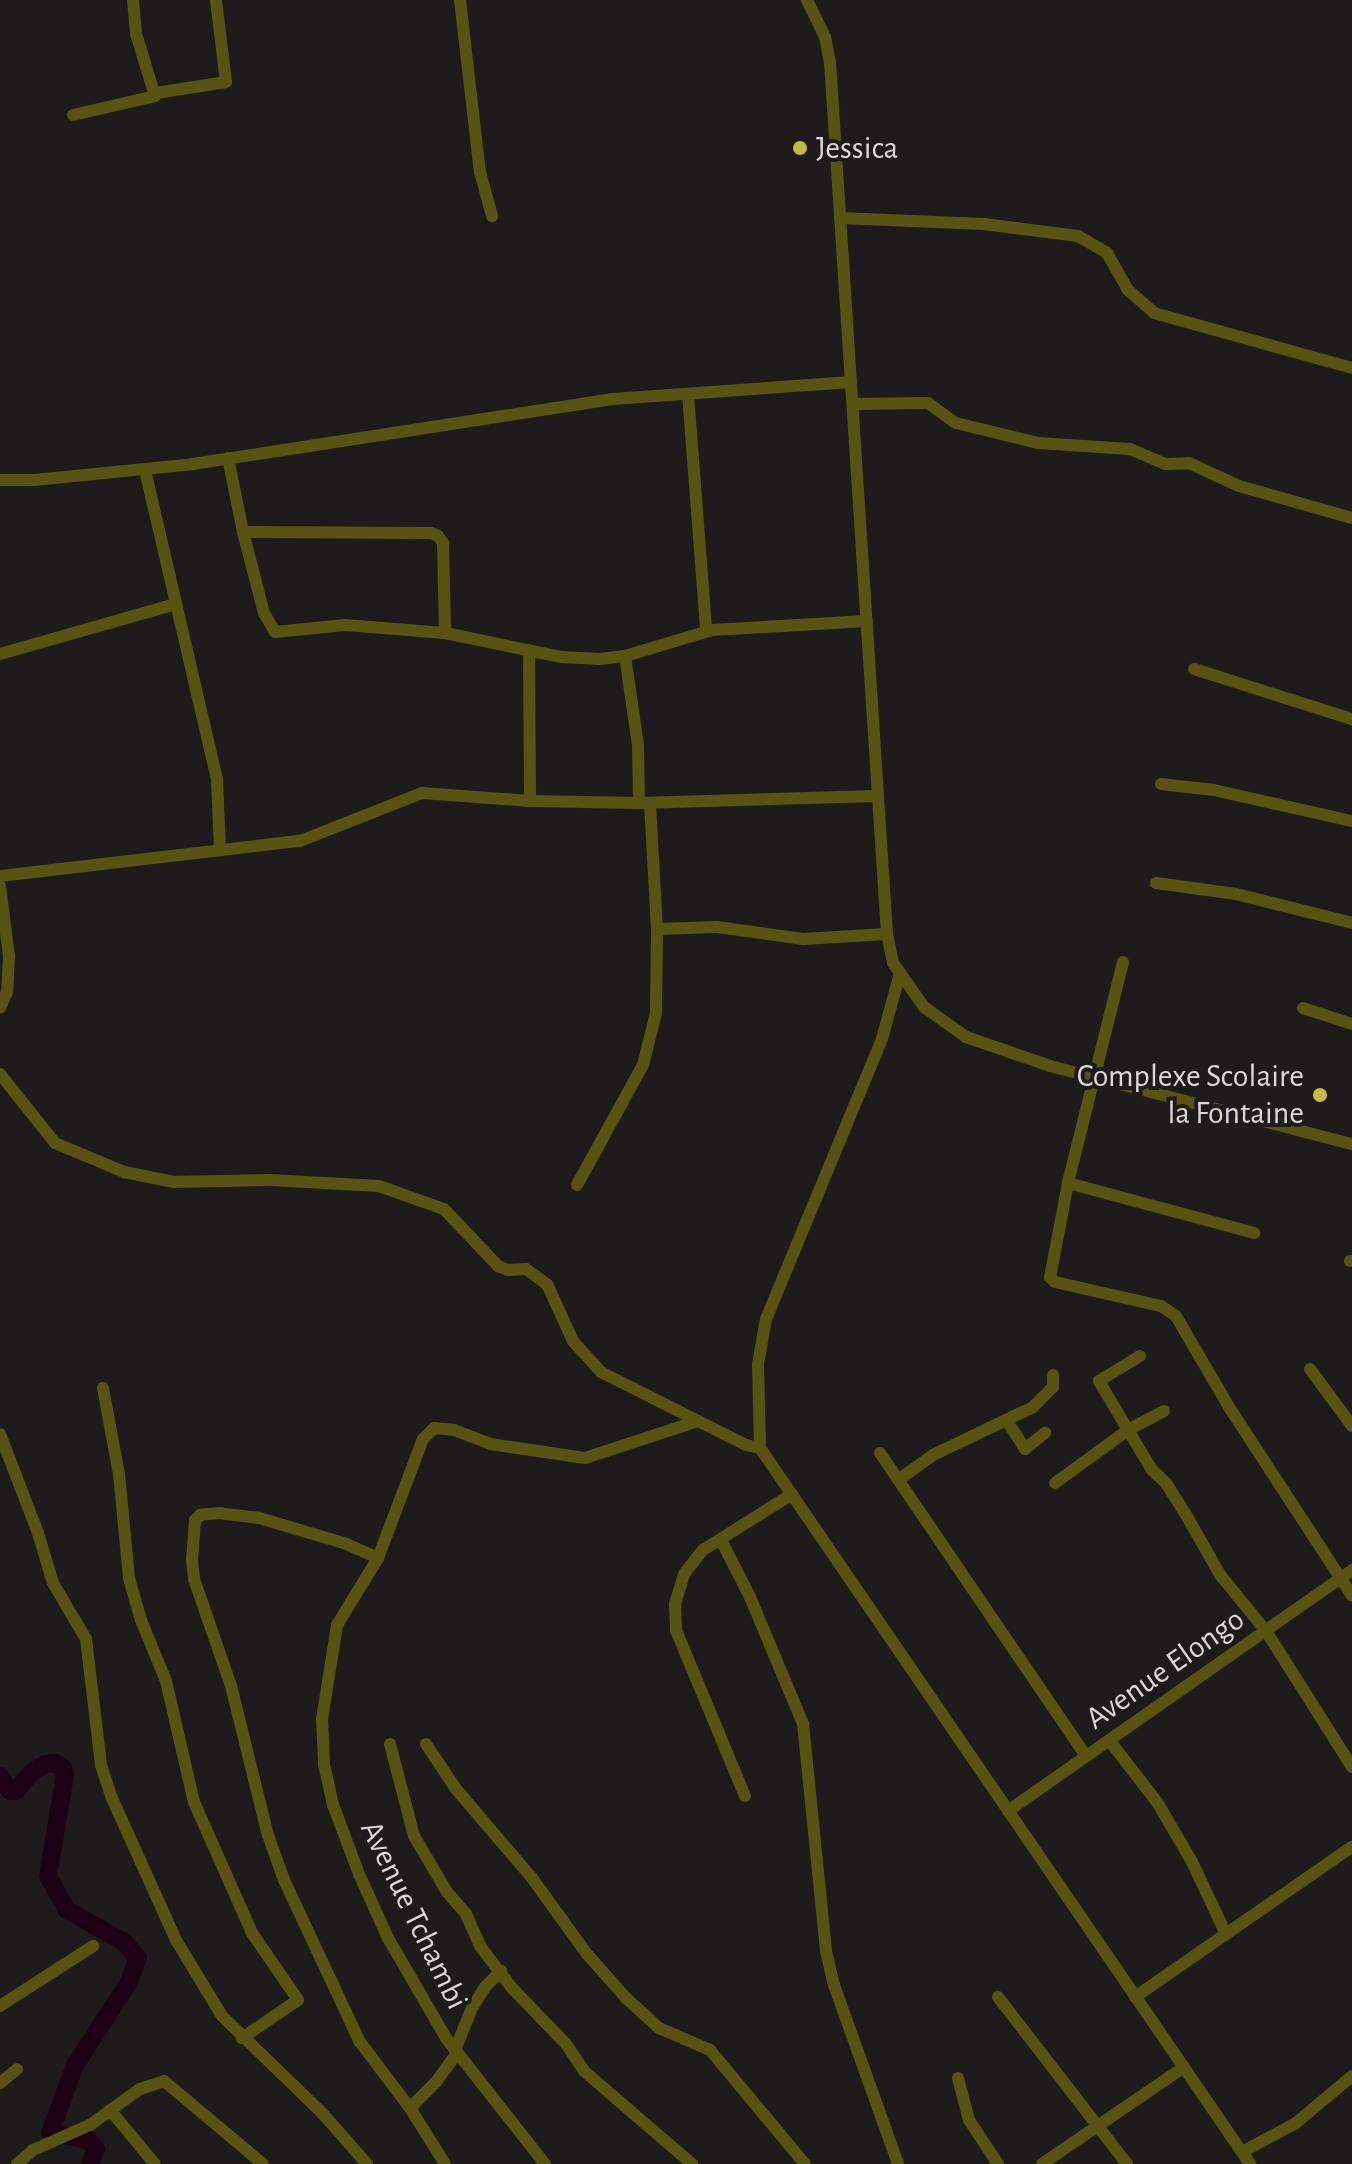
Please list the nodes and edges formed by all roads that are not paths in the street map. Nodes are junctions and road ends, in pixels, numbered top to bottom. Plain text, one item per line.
1 (133, 0) edge
2 (216, 0) edge
3 (460, 0) edge
4 (807, 0) edge
5 (156, 93) junction
6 (73, 115) dead end
7 (492, 216) dead end
8 (840, 218) junction
9 (1352, 368) edge
10 (851, 382) junction
11 (688, 394) junction
12 (853, 404) junction
13 (228, 458) junction
14 (145, 470) junction
15 (0, 480) edge
16 (1352, 518) edge
17 (243, 532) junction
18 (176, 604) junction
19 (867, 621) junction
20 (706, 630) dead end
21 (445, 633) junction
22 (529, 650) junction
23 (0, 654) edge
24 (625, 656) junction
25 (1194, 669) dead end
26 (1352, 719) edge
27 (1161, 784) dead end
28 (878, 796) junction
29 (530, 801) junction
30 (645, 803) junction
31 (1352, 821) edge
32 (220, 849) junction
33 (0, 876) edge
34 (1156, 883) dead end
35 (0, 886) edge
36 (1352, 923) edge
37 (657, 929) junction
38 (887, 934) junction
39 (1123, 962) dead end
40 (900, 973) junction
41 (0, 1008) edge
42 (1303, 1008) dead end
43 (1352, 1024) edge
44 (0, 1074) edge
45 (1094, 1077) junction
46 (1352, 1144) edge
47 (1068, 1183) junction
48 (577, 1185) dead end
49 (1254, 1233) dead end
50 (1140, 1356) dead end
51 (1310, 1369) dead end
52 (1053, 1375) dead end
53 (103, 1388) dead end
54 (1164, 1411) dead end
55 (698, 1421) junction
56 (1007, 1421) junction
57 (1352, 1426) edge
58 (1128, 1430) junction
59 (1045, 1433) dead end
60 (0, 1434) edge
61 (760, 1448) junction
62 (880, 1453) dead end
63 (898, 1480) junction
64 (1055, 1483) dead end
65 (792, 1494) junction
66 (721, 1540) junction
67 (378, 1558) junction
68 (1352, 1570) edge
69 (1340, 1578) junction
70 (1352, 1596) edge
71 (1266, 1631) junction
72 (1109, 1740) junction
73 (390, 1744) dead end
74 (426, 1744) dead end
75 (1086, 1756) junction
76 (1352, 1767) edge
77 (745, 1796) dead end
78 (1008, 1811) junction
79 (1352, 1847) edge
80 (1226, 1934) junction
81 (93, 1946) dead end
82 (501, 1971) junction
83 (998, 1997) dead end
84 (1135, 1997) junction
85 (0, 2006) edge
86 (242, 2038) junction
87 (456, 2052) junction
88 (1184, 2067) junction
89 (17, 2069) dead end
90 (1352, 2076) edge
91 (958, 2078) dead end
92 (0, 2083) edge
93 (410, 2108) junction
94 (110, 2110) junction
95 (1098, 2125) junction
96 (1242, 2152) junction
97 (17, 2164) edge
98 (155, 2164) edge
99 (263, 2164) edge
100 (367, 2164) edge
101 (445, 2164) edge
102 (545, 2164) edge
103 (692, 2164) edge
104 (805, 2164) edge
105 (898, 2164) edge
106 (998, 2164) edge
107 (1042, 2164) edge
108 (1127, 2164) edge
109 (1250, 2164) edge

1 - 5 street
2 - 5 street
3 - 7 street
4 - 8 street
5 - 6 street
8 - 9 street
8 - 10 street
10 - 11 street
10 - 12 street
11 - 13 street
11 - 20 street
12 - 16 street
12 - 19 street
13 - 14 street
13 - 17 street
14 - 15 street
14 - 18 street
17 - 21 street
17 - 21 street
18 - 23 street
18 - 32 street
19 - 24 street
19 - 28 street
21 - 22 street
22 - 24 street
22 - 29 street
24 - 30 street
25 - 26 street
27 - 31 street
28 - 30 street
28 - 38 street
29 - 30 street
29 - 32 street
30 - 37 street
32 - 33 street
34 - 36 street
35 - 41 street
37 - 38 street
37 - 48 street
38 - 40 street
39 - 45 street
40 - 45 street
40 - 61 street
42 - 43 street
44 - 55 street
45 - 46 street
45 - 47 street
47 - 49 street
47 - 69 street
50 - 58 street
51 - 57 street
52 - 56 street
53 - 86 street
54 - 58 street
55 - 61 street
55 - 67 street, Avenue Tchambi
56 - 59 street
56 - 63 street
58 - 64 street
58 - 71 street
60 - 86 street
61 - 65 street
62 - 63 street
63 - 75 street
65 - 66 street
65 - 78 street
66 - 77 street
66 - 105 street
67 - 87 street, Avenue Tchambi
67 - 93 street
68 - 69 street, Avenue Elongo
69 - 70 street
69 - 71 street, Avenue Elongo
71 - 72 street, Avenue Elongo
71 - 76 street
72 - 75 street, Avenue Elongo
72 - 80 street
73 - 82 street
74 - 104 street
75 - 78 street, Avenue Elongo
78 - 84 street
79 - 80 street
80 - 84 street
81 - 85 street
82 - 87 street
82 - 103 street
83 - 95 street
84 - 88 street
86 - 100 street
87 - 93 street
87 - 102 street, Avenue Tchambi
88 - 95 street
88 - 96 street
89 - 92 street
90 - 96 street
91 - 106 street
93 - 101 street
94 - 97 street
94 - 98 street
94 - 99 street
95 - 107 street
95 - 108 street
96 - 109 street

